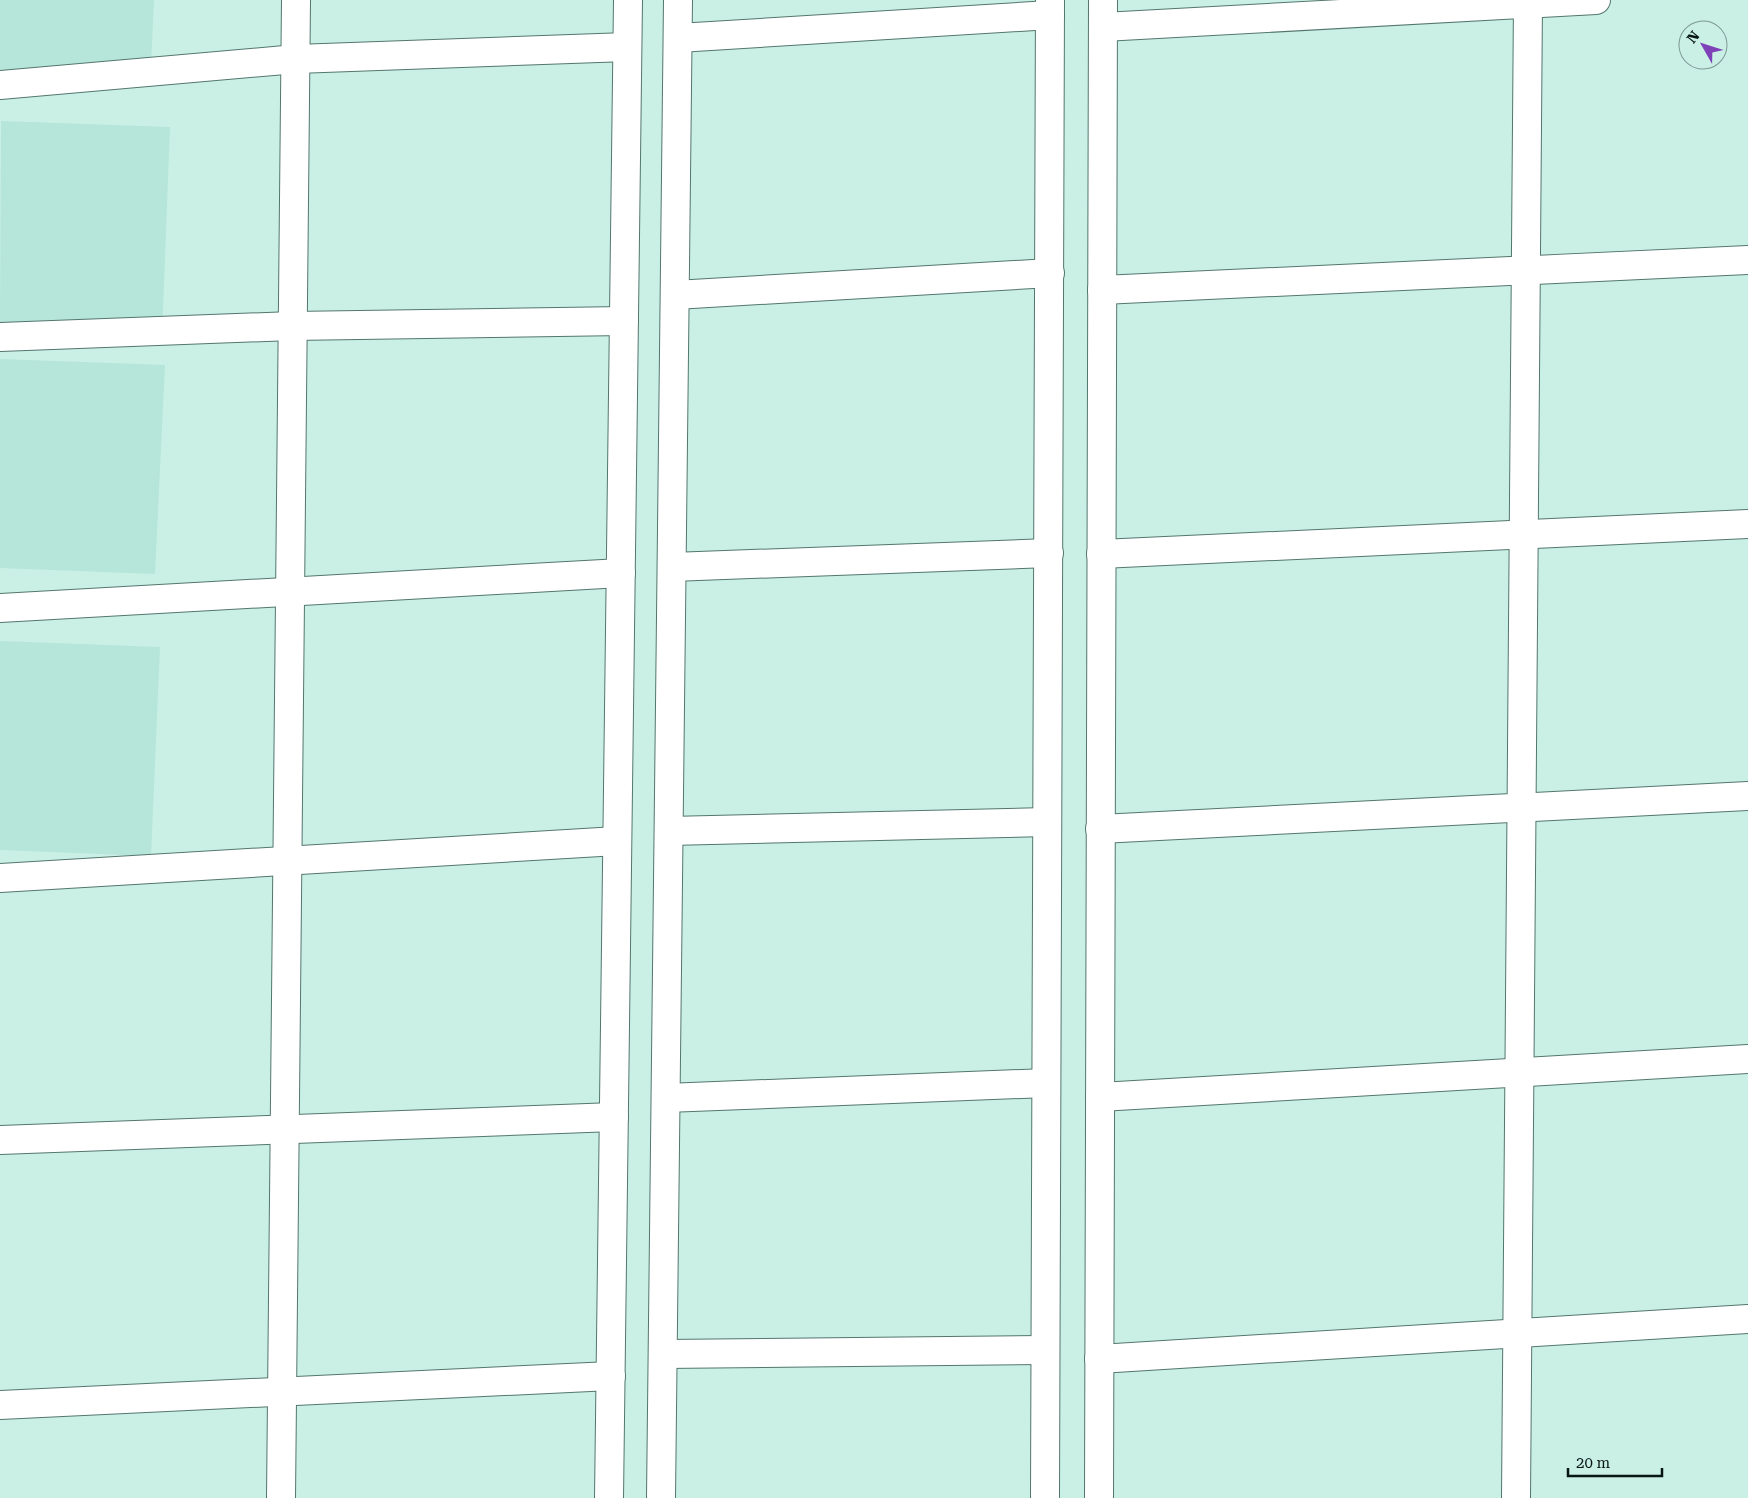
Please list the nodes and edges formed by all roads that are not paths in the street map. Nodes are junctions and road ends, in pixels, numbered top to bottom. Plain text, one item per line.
1 (296, 0) edge
2 (628, 0) edge
3 (678, 0) edge
4 (1103, 0) edge
5 (1596, 0) edge
6 (1528, 2) edge
7 (1050, 8) edge
8 (1103, 27) junction
9 (678, 38) junction
10 (627, 47) junction
11 (296, 59) junction
12 (0, 85) edge
13 (1748, 260) edge
14 (1526, 270) junction
15 (1050, 273) junction
16 (1102, 290) junction
17 (675, 295) junction
18 (624, 321) junction
19 (292, 326) junction
20 (0, 336) edge
21 (1748, 524) edge
22 (1524, 535) junction
23 (1049, 553) junction
24 (1101, 554) junction
25 (672, 568) junction
26 (621, 573) junction
27 (290, 592) junction
28 (0, 608) edge
29 (1748, 796) edge
30 (1522, 808) junction
31 (1047, 822) junction
32 (1100, 829) junction
33 (669, 831) junction
34 (617, 841) junction
35 (287, 861) junction
36 (0, 878) edge
37 (1748, 1059) edge
38 (1520, 1072) junction
39 (1046, 1082) junction
40 (1100, 1097) junction
41 (666, 1098) junction
42 (614, 1117) junction
43 (284, 1129) junction
44 (0, 1140) edge
45 (1748, 1319) edge
46 (1518, 1333) junction
47 (1045, 1350) junction
48 (663, 1354) junction
49 (1099, 1359) junction
50 (611, 1376) junction
51 (282, 1392) junction
52 (0, 1405) edge
53 (281, 1498) edge
54 (609, 1498) edge
55 (661, 1498) edge
56 (1045, 1498) edge
57 (1099, 1498) edge
58 (1516, 1498) edge

1 - 11 street
2 - 10 street
3 - 9 street
4 - 8 street
5 - 6 street
6 - 8 street
6 - 14 street
7 - 9 street
7 - 15 street
8 - 16 street
9 - 17 street
10 - 11 street
10 - 18 street
11 - 12 street
11 - 19 street
13 - 14 street
14 - 16 street
14 - 22 street
15 - 17 street
15 - 23 street
16 - 24 street
17 - 25 street
18 - 19 street
18 - 26 street
19 - 20 street
19 - 27 street
21 - 22 street
22 - 24 street
22 - 30 street
23 - 25 street
23 - 31 street
24 - 32 street
25 - 33 street
26 - 27 street
26 - 34 street
27 - 28 street
27 - 35 street
29 - 30 street
30 - 32 street
30 - 38 street
31 - 33 street
31 - 39 street
32 - 40 street
33 - 41 street
34 - 35 street
34 - 42 street
35 - 36 street
35 - 43 street
37 - 38 street
38 - 40 street
38 - 46 street
39 - 41 street
39 - 47 street
40 - 49 street
41 - 48 street
42 - 43 street
42 - 50 street
43 - 44 street
43 - 51 street
45 - 46 street
46 - 49 street
46 - 58 street
47 - 48 street
47 - 56 street
48 - 55 street
49 - 57 street
50 - 51 street
50 - 54 street
51 - 52 street
51 - 53 street

